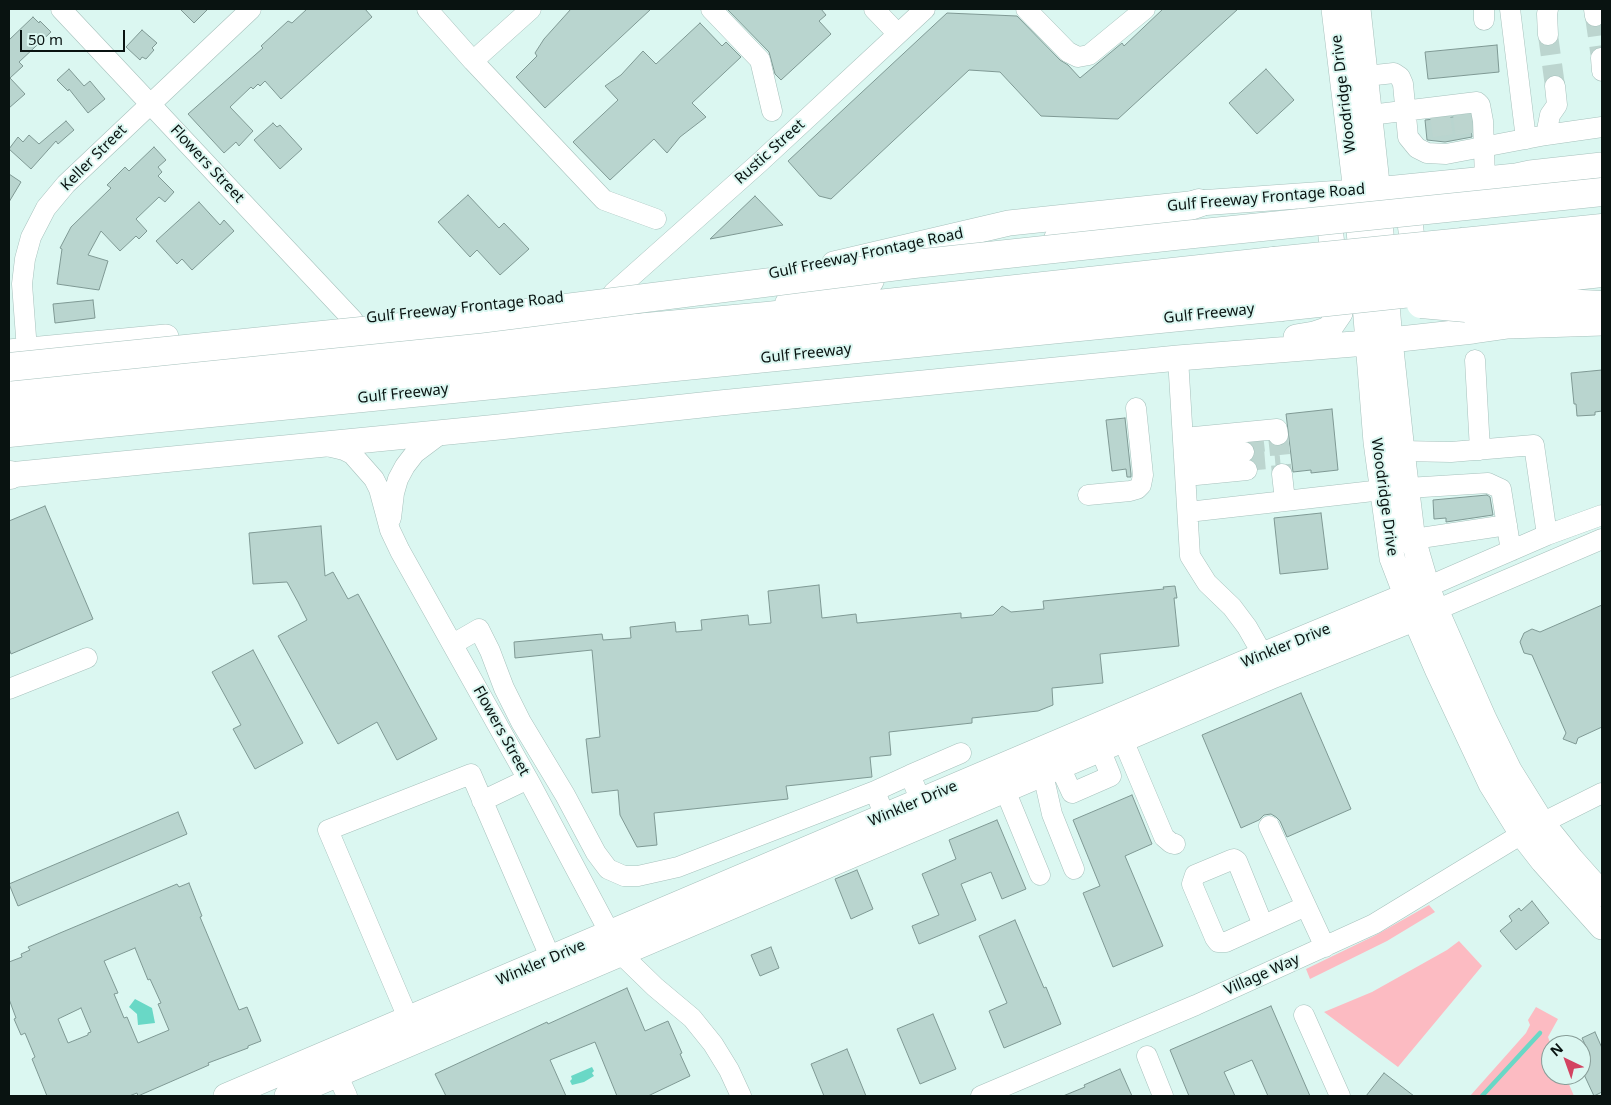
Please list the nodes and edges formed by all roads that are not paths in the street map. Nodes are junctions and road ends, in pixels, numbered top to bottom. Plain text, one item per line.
1 (61, 9) edge
2 (251, 9) edge
3 (427, 9) edge
4 (530, 9) edge
5 (711, 9) edge
6 (874, 9) edge
7 (925, 9) edge
8 (1026, 9) edge
9 (1145, 9) edge
10 (1334, 9) edge
11 (1358, 9) edge
12 (1510, 9) edge
13 (1548, 9) edge
14 (898, 34) junction
15 (1548, 35) tunnel mouth
16 (473, 61) junction
17 (1366, 76) junction
18 (150, 103) junction
19 (1406, 110) junction
20 (772, 111) dead end
21 (1370, 115) junction
22 (1602, 127) edge
23 (1574, 131) junction
24 (1536, 137) junction
25 (1472, 146) junction
26 (1602, 165) edge
27 (1516, 176) junction
28 (1484, 179) junction
29 (1367, 191) junction
30 (1602, 192) edge
31 (1260, 199) junction
32 (1200, 203) junction
33 (656, 219) dead end
34 (1602, 228) edge
35 (1602, 254) edge
36 (1602, 273) edge
37 (1555, 278) junction
38 (1602, 279) edge
39 (1277, 284) junction
40 (1467, 287) junction
41 (613, 293) junction
42 (1602, 304) edge
43 (767, 316) junction
44 (352, 320) junction
45 (1602, 323) edge
46 (1378, 341) junction
47 (15, 357) edge
48 (1181, 358) junction
49 (1475, 360) dead end
50 (9, 385) edge
51 (1136, 408) dead end
52 (9, 413) edge
53 (443, 432) junction
54 (9, 433) edge
55 (1278, 434) dead end
56 (319, 445) junction
57 (1480, 450) junction
58 (1402, 451) junction
59 (1245, 457) tunnel mouth
60 (1185, 458) junction
61 (1282, 474) tunnel mouth
62 (9, 475) edge
63 (1406, 488) junction
64 (1382, 490) junction
65 (1088, 495) dead end
66 (1286, 502) junction
67 (1188, 512) junction
68 (1602, 515) edge
69 (1507, 525) junction
70 (390, 530) junction
71 (1546, 535) junction
72 (1414, 538) junction
73 (1602, 539) edge
74 (1511, 551) junction
75 (1421, 603) junction
76 (453, 644) junction
77 (87, 658) dead end
78 (1267, 665) junction
79 (1214, 688) junction
80 (9, 689) edge
81 (1174, 693) junction
82 (1123, 740) junction
83 (961, 753) dead end
84 (910, 775) junction
85 (1029, 775) junction
86 (528, 779) junction
87 (874, 791) junction
88 (1602, 793) edge
89 (482, 801) junction
90 (921, 801) junction
91 (885, 816) junction
92 (1269, 826) dead end
93 (1531, 828) junction
94 (851, 843) junction
95 (1175, 844) dead end
96 (596, 853) junction
97 (573, 866) junction
98 (1074, 869) dead end
99 (1040, 875) dead end
100 (1602, 894) edge
101 (1306, 906) junction
102 (1262, 925) dead end
103 (1602, 927) edge
104 (615, 944) junction
105 (1325, 947) junction
106 (551, 959) junction
107 (1304, 1015) dead end
108 (408, 1018) junction
109 (327, 1052) junction
110 (1147, 1056) dead end
111 (342, 1085) edge
112 (226, 1096) edge
113 (287, 1096) edge
114 (741, 1096) edge
115 (981, 1096) edge
116 (1163, 1096) edge
117 (1340, 1096) edge

1 - 18 street, Flowers Street
2 - 18 street, Keller Street
3 - 16 street
4 - 16 street
5 - 20 street
6 - 14 street
7 - 14 street, Rustic Street
8 - 9 street
10 - 29 main road, Woodridge Drive
11 - 17 main road, Woodridge Drive
12 - 24 street
13 - 15 street
14 - 41 street, Rustic Street
16 - 33 street
17 - 19 street
17 - 21 main road, Woodridge Drive
18 - 44 street, Flowers Street
18 - 47 street, Keller Street
19 - 21 street
19 - 25 street
19 - 25 street
21 - 29 main road, Woodridge Drive
22 - 23 street
23 - 24 street
23 - 24 street
24 - 25 street
25 - 28 street
26 - 27 main road, Gulf Freeway Frontage Road
27 - 28 main road, Gulf Freeway Frontage Road
27 - 40 main road
28 - 29 main road, Gulf Freeway Frontage Road
29 - 31 main road, Gulf Freeway Frontage Road
29 - 46 main road, Woodridge Drive
30 - 47 highway, bridge
31 - 32 main road, Gulf Freeway Frontage Road
31 - 48 main road
32 - 41 main road, Gulf Freeway Frontage Road
32 - 43 highway
34 - 40 highway, Gulf Freeway
35 - 40 highway, Gulf Freeway
36 - 37 highway, Gulf Freeway
37 - 38 highway
37 - 40 highway, Gulf Freeway
39 - 40 highway, Gulf Freeway, bridge
39 - 40 highway, Gulf Freeway, bridge
39 - 43 highway, Gulf Freeway
39 - 52 highway, Gulf Freeway
39 - 54 highway, Gulf Freeway
40 - 42 highway
40 - 45 main road
40 - 46 main road
41 - 44 main road, Gulf Freeway Frontage Road
43 - 50 highway, Gulf Freeway
44 - 47 main road, Gulf Freeway Frontage Road
46 - 48 main road
46 - 58 main road, Woodridge Drive
46 - 64 main road, Woodridge Drive
48 - 53 main road
48 - 60 street
49 - 57 street
51 - 65 street
53 - 56 main road
53 - 70 street
55 - 60 street
56 - 62 main road
56 - 70 street, Flowers Street
57 - 58 street
57 - 71 street
58 - 63 main road, Woodridge Drive
59 - 60 street
60 - 67 street
61 - 66 street
63 - 69 street
63 - 72 main road, Woodridge Drive
64 - 66 street
64 - 75 main road, Woodridge Drive
66 - 67 street
67 - 78 street
68 - 71 street, Winkler Drive
69 - 72 street
69 - 74 street
70 - 76 street, Flowers Street
71 - 74 street, Winkler Drive
72 - 75 main road, Woodridge Drive
73 - 75 street, Winkler Drive
74 - 75 street, Winkler Drive
75 - 78 main road, Winkler Drive
75 - 93 main road, Woodridge Drive
76 - 86 street, Flowers Street
76 - 96 street
77 - 80 street
78 - 79 main road, Winkler Drive
79 - 81 main road, Winkler Drive
79 - 82 main road, Winkler Drive
81 - 82 main road
81 - 85 main road, Winkler Drive
82 - 85 main road, Winkler Drive
82 - 95 street
83 - 84 street
84 - 87 street
84 - 90 street
85 - 90 main road, Winkler Drive
85 - 94 main road, Winkler Drive
85 - 98 street
85 - 99 street
86 - 89 street
86 - 97 street, Flowers Street
87 - 91 street
87 - 96 street
88 - 93 street, Village Way
89 - 106 street
89 - 108 street
90 - 91 main road, Winkler Drive
91 - 94 main road, Winkler Drive
92 - 101 street
93 - 100 main road, Woodridge Drive
93 - 103 main road, Woodridge Drive
93 - 105 street, Village Way
94 - 104 main road, Winkler Drive
96 - 97 street
97 - 104 street, Flowers Street
101 - 102 street
101 - 105 street
104 - 106 main road, Winkler Drive
104 - 111 main road, Winkler Drive
104 - 114 street, Flowers Street
105 - 115 street, Village Way
106 - 108 main road, Winkler Drive
107 - 117 street
108 - 109 main road, Winkler Drive
109 - 111 street
109 - 112 main road, Winkler Drive
110 - 116 street
111 - 113 main road, Winkler Drive

